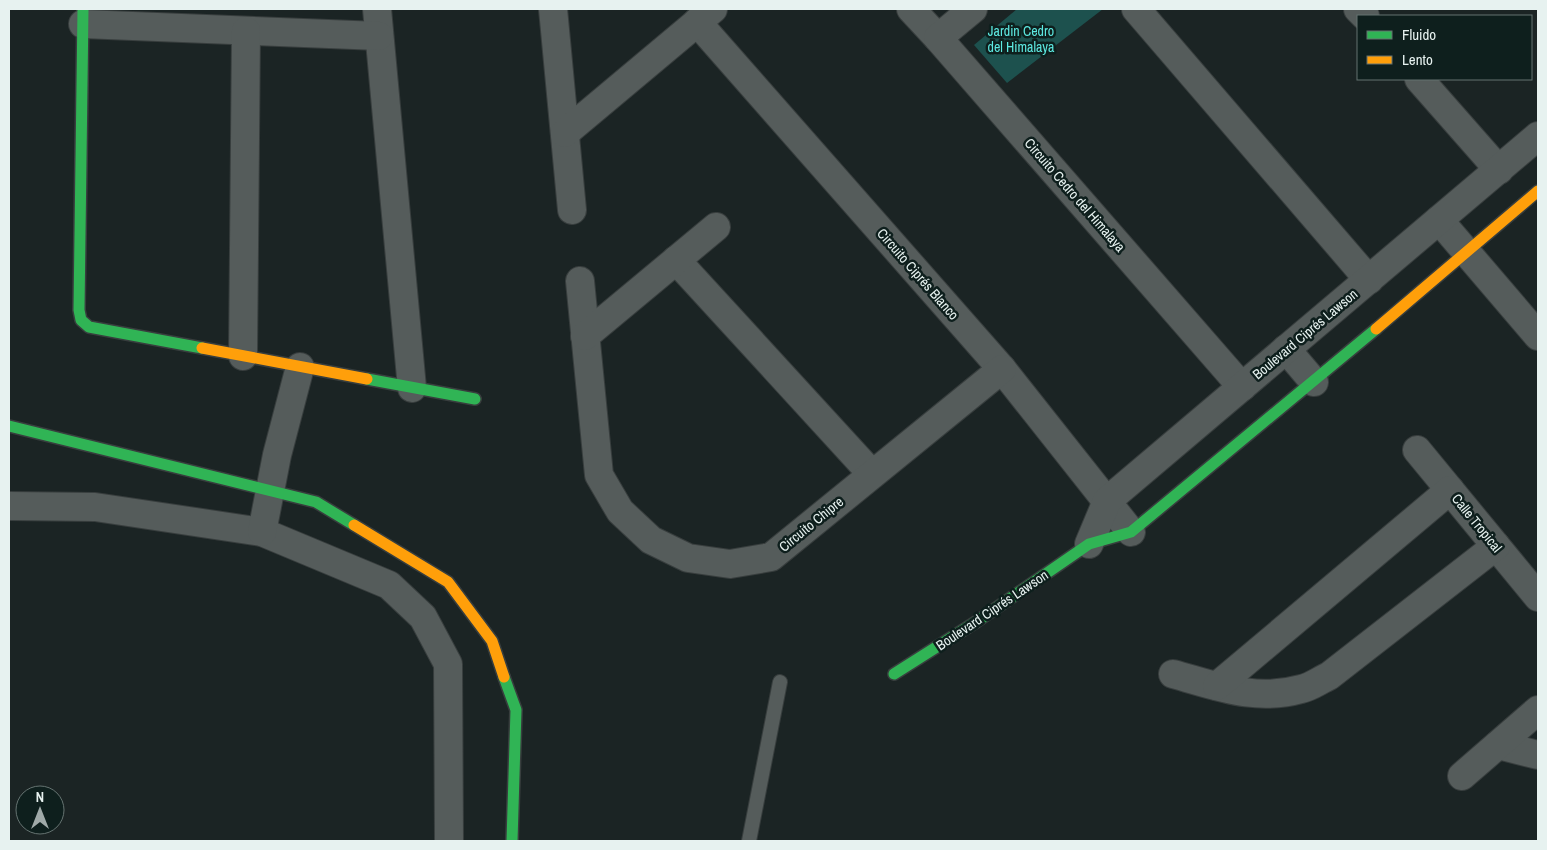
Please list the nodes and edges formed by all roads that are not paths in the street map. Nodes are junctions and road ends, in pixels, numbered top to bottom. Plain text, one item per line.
1 (377, 9) edge
2 (553, 9) edge
3 (912, 9) edge
4 (973, 9) edge
5 (1136, 9) edge
6 (705, 15) edge
7 (83, 16) edge
8 (246, 31) junction
9 (379, 36) junction
10 (938, 38) junction
11 (1421, 80) edge
12 (565, 133) junction
13 (1538, 136) edge
14 (1499, 170) junction
15 (1538, 191) edge
16 (572, 210) dead end
17 (1439, 220) junction
18 (716, 227) dead end
19 (1467, 252) junction
20 (676, 260) junction
21 (1369, 280) junction
22 (580, 281) dead end
23 (585, 336) junction
24 (1538, 336) edge
25 (1286, 349) junction
26 (243, 356) junction
27 (300, 367) junction
28 (1002, 369) junction
29 (1314, 382) junction
30 (1242, 387) junction
31 (412, 388) junction
32 (475, 399) dead end
33 (9, 426) edge
34 (1417, 450) dead end
35 (872, 474) junction
36 (271, 490) junction
37 (1450, 490) junction
38 (1107, 500) junction
39 (9, 506) edge
40 (262, 532) junction
41 (1131, 532) junction
42 (1089, 544) junction
43 (1496, 546) junction
44 (1538, 597) edge
45 (894, 674) dead end
46 (1173, 674) dead end
47 (780, 682) dead end
48 (1217, 686) junction
49 (1538, 710) edge
50 (1498, 745) junction
51 (1538, 755) edge
52 (1462, 776) dead end
53 (449, 841) edge
54 (512, 841) edge
55 (749, 841) edge

1 - 9 street
2 - 12 street
3 - 10 street, Circuito Cedro del Himalaya
4 - 10 street
5 - 21 street
6 - 12 street, Circuito Ciprés Blanco
6 - 28 street, Circuito Ciprés Blanco
7 - 8 street
7 - 26 street
8 - 9 street
8 - 26 street
9 - 31 street
10 - 30 street, Circuito Cedro del Himalaya
11 - 14 street
12 - 16 street
13 - 14 street, Boulevard Ciprés Lawson
14 - 17 street, Boulevard Ciprés Lawson
15 - 19 street, Boulevard Ciprés Lawson
17 - 19 street
17 - 21 street, Boulevard Ciprés Lawson
18 - 20 street
19 - 24 street
19 - 29 street, Boulevard Ciprés Lawson
20 - 23 street
20 - 35 street
21 - 25 street, Boulevard Ciprés Lawson
22 - 23 street, Circuito Chipre
23 - 35 street, Circuito Chipre
25 - 29 street
25 - 30 street, Boulevard Ciprés Lawson
26 - 27 street
27 - 31 street
27 - 36 street
28 - 35 street, Circuito Chipre
28 - 38 street, Circuito Ciprés Blanco
29 - 41 street, Boulevard Ciprés Lawson
30 - 38 street, Boulevard Ciprés Lawson
31 - 32 street
33 - 36 street
34 - 37 street, Calle Tropical
36 - 40 street
36 - 54 street
37 - 43 street, Calle Tropical
37 - 48 street
38 - 41 street, Circuito Ciprés Blanco
38 - 42 street, Boulevard Ciprés Lawson
39 - 40 street
40 - 53 street
41 - 42 street, Boulevard Ciprés Lawson
42 - 45 street, Boulevard Ciprés Lawson
43 - 44 street, Calle Tropical
43 - 48 street
46 - 48 street
47 - 55 lane
49 - 50 street
50 - 51 street
50 - 52 street

